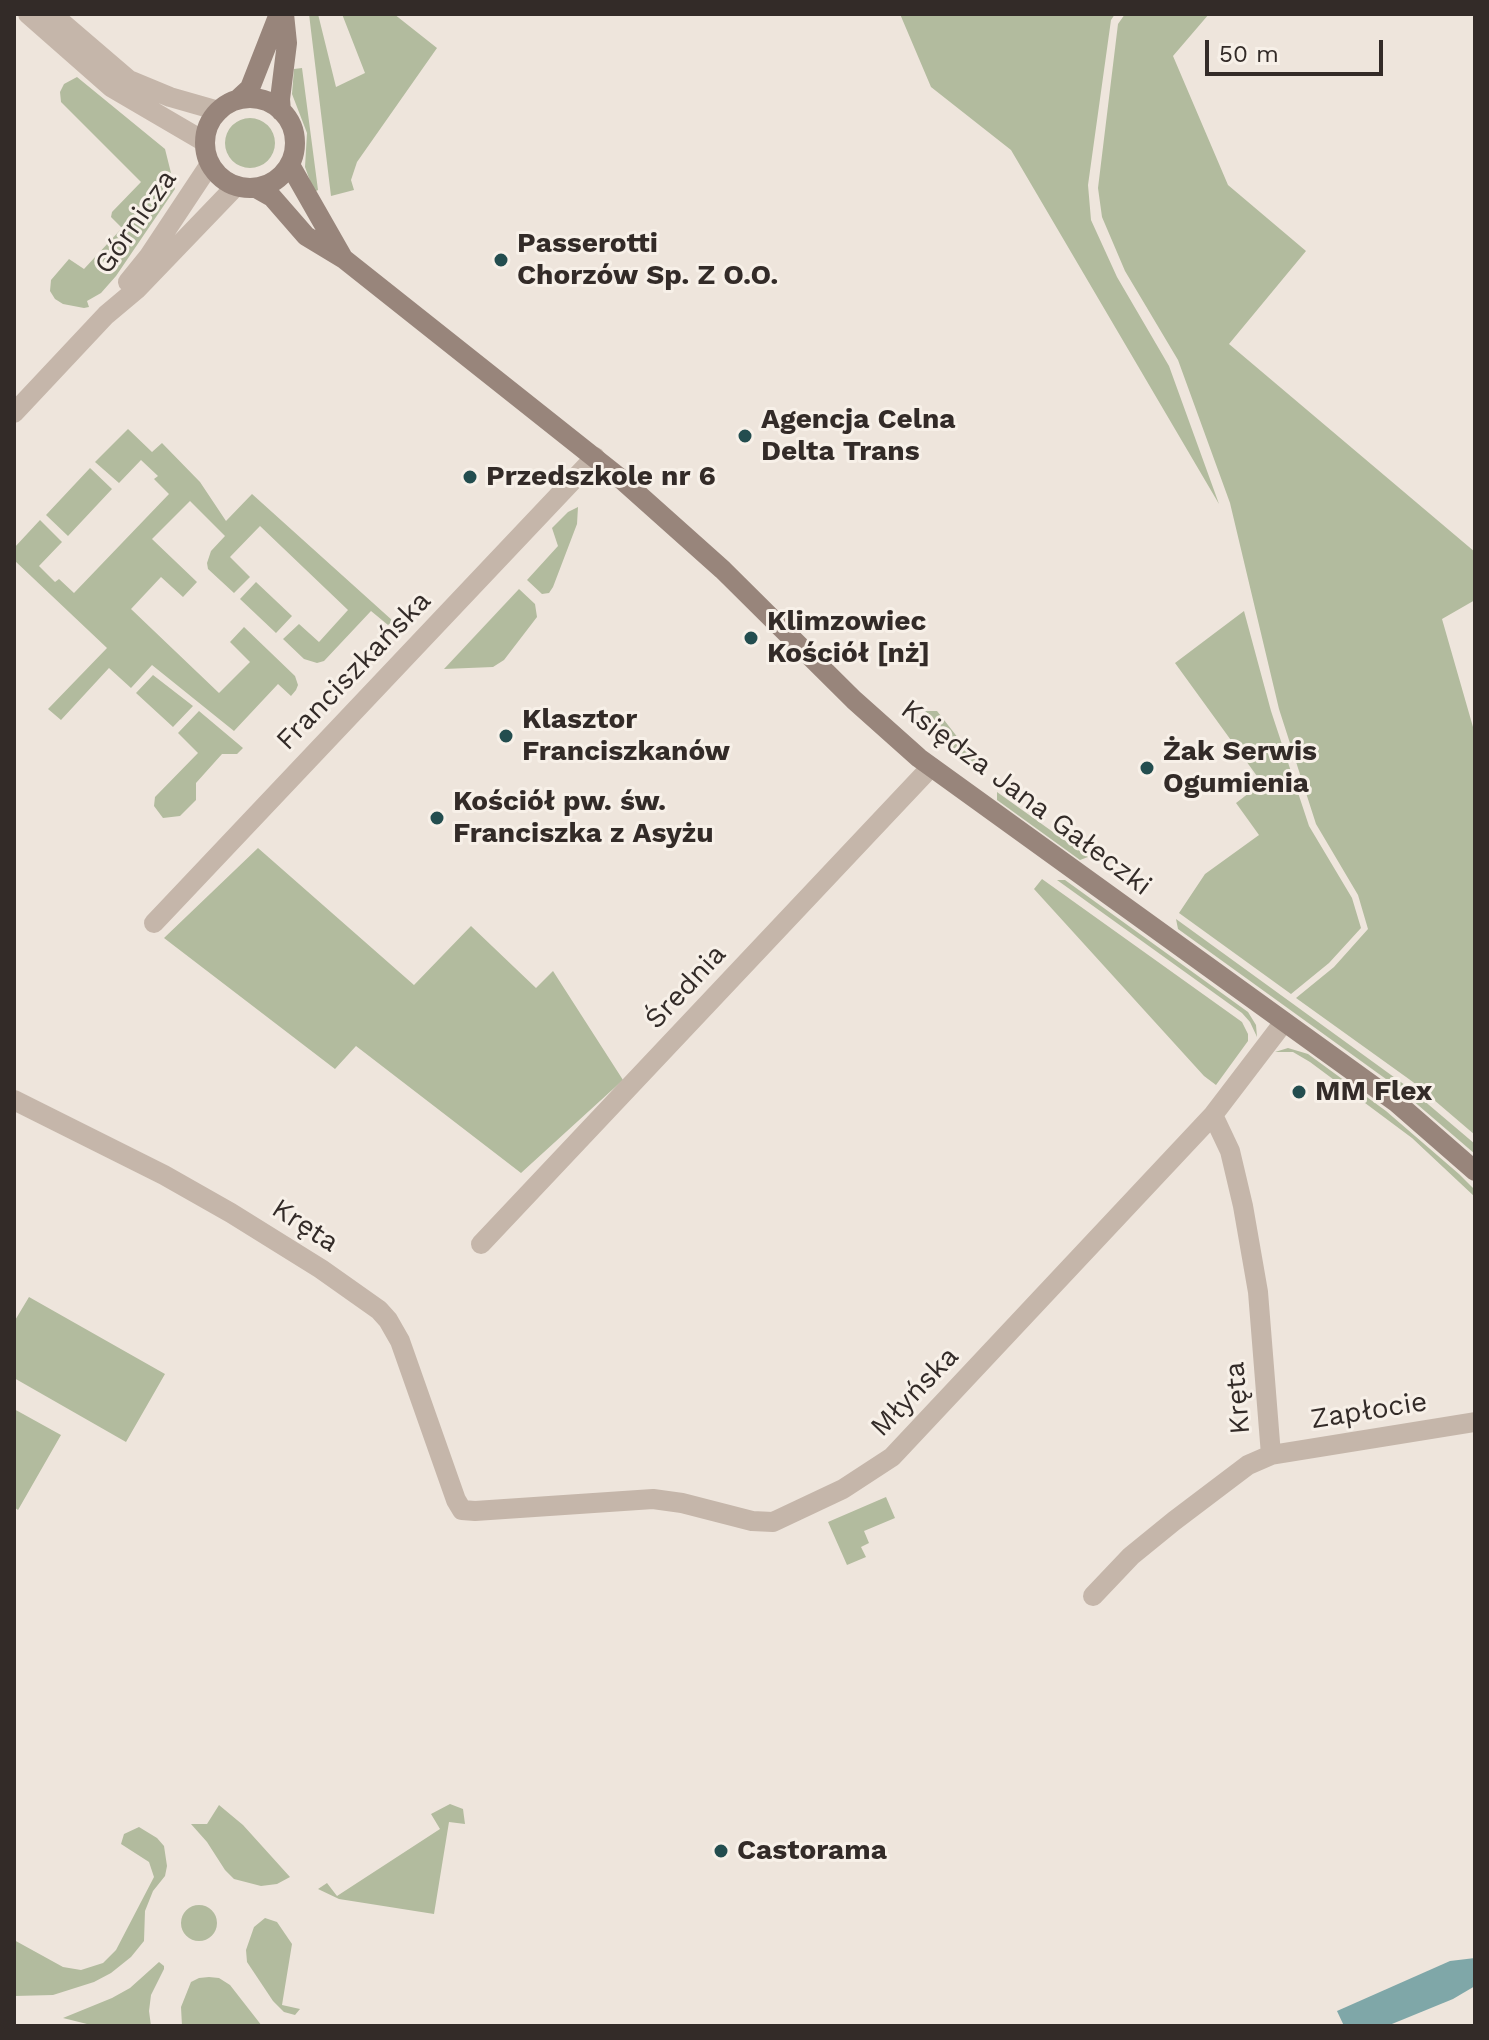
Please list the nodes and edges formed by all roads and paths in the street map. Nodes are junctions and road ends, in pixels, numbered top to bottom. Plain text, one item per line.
1 (28, 14) edge
2 (52, 14) edge
3 (281, 14) edge
4 (228, 105) junction
5 (281, 111) junction
6 (205, 142) junction
7 (210, 164) junction
8 (290, 165) junction
9 (246, 187) junction
10 (344, 259) junction
11 (109, 312) junction
12 (14, 413) edge
13 (595, 457) junction
14 (931, 767) junction
15 (154, 923) dead end
16 (1284, 1022) junction
17 (14, 1100) edge
18 (1213, 1115) junction
19 (1475, 1171) edge
20 (481, 1244) dead end
21 (1475, 1422) edge
22 (1271, 1455) junction
23 (456, 1500) joint
24 (1093, 1596) dead end

1 - 6 street
2 - 4 street
3 - 4 main road
3 - 5 main road
4 - 5 main road
4 - 6 main road
5 - 8 main road
6 - 7 main road
7 - 9 main road
7 - 11 street, Górnicza
8 - 9 main road
8 - 10 main road, Księdza Jana Gałeczki
9 - 10 main road, Księdza Jana Gałeczki
9 - 11 street, Górnicza
10 - 13 main road, Księdza Jana Gałeczki
11 - 12 street, Górnicza
13 - 14 main road, Księdza Jana Gałeczki
13 - 15 street, Franciszkańska
14 - 16 main road, Księdza Jana Gałeczki
14 - 20 street, Średnia
16 - 18 street, Młyńska
16 - 19 main road, Księdza Jana Gałeczki
17 - 23 street, Kręta
18 - 22 street, Kręta
18 - 23 street, Młyńska
21 - 22 street, Zapłocie
22 - 24 street, Kręta

